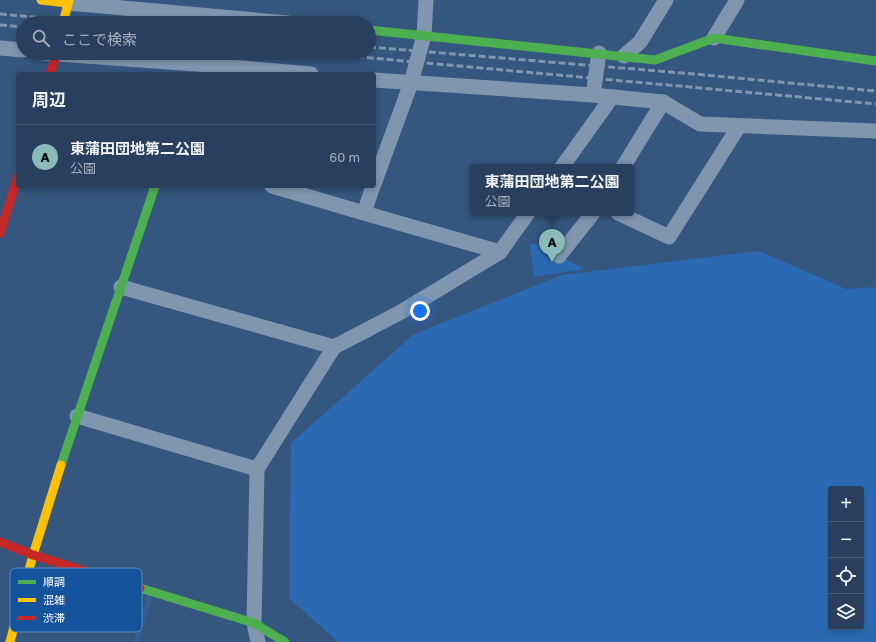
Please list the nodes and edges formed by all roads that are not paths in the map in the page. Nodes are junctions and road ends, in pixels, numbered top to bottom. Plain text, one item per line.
1 (41, 0) edge
2 (426, 0) edge
3 (666, 0) edge
4 (737, 0) edge
5 (68, 2) edge
6 (65, 16) edge
7 (215, 16) edge
8 (376, 31) edge
9 (424, 35) junction
10 (714, 38) junction
11 (0, 48) edge
12 (16, 49) edge
13 (599, 53) junction
14 (624, 56) junction
15 (51, 60) edge
16 (109, 60) edge
17 (876, 61) edge
18 (194, 69) edge
19 (50, 72) edge
20 (264, 72) edge
21 (376, 80) edge
22 (411, 83) junction
23 (593, 95) junction
24 (612, 97) junction
25 (663, 102) junction
26 (739, 126) junction
27 (876, 131) edge
28 (564, 164) edge
29 (625, 164) edge
30 (376, 179) edge
31 (16, 182) edge
32 (154, 188) edge
33 (279, 188) edge
34 (373, 188) edge
35 (364, 213) junction
36 (526, 216) edge
37 (591, 216) edge
38 (624, 216) edge
39 (0, 232) edge
40 (500, 252) junction
41 (559, 256) dead end
42 (121, 287) junction
43 (334, 347) junction
44 (77, 416) junction
45 (257, 469) junction
46 (0, 542) edge
47 (33, 555) junction
48 (30, 568) edge
49 (75, 568) edge
50 (142, 589) edge
51 (254, 623) junction
52 (13, 632) edge
53 (10, 642) edge
54 (258, 642) edge
55 (285, 642) edge

1 - 5 street
2 - 9 street
3 - 14 street
4 - 10 street
5 - 6 street
5 - 7 street
8 - 9 street
9 - 13 street
9 - 22 street
10 - 14 street
10 - 17 street
11 - 12 street
13 - 14 street
13 - 23 street
15 - 19 street
16 - 18 street
18 - 20 street
21 - 22 street
22 - 23 street
22 - 30 street
23 - 24 street
24 - 25 street
24 - 28 street
25 - 26 street
25 - 29 street
26 - 27 street
26 - 38 street
31 - 39 street
32 - 42 street
33 - 35 street
34 - 35 street
35 - 40 street
36 - 40 street
37 - 41 street
40 - 43 street
42 - 43 street
42 - 44 street
43 - 45 street
44 - 45 street
44 - 47 street
45 - 51 street
46 - 47 street
47 - 48 street
47 - 49 street
50 - 51 street
51 - 54 street
51 - 55 street
52 - 53 street

